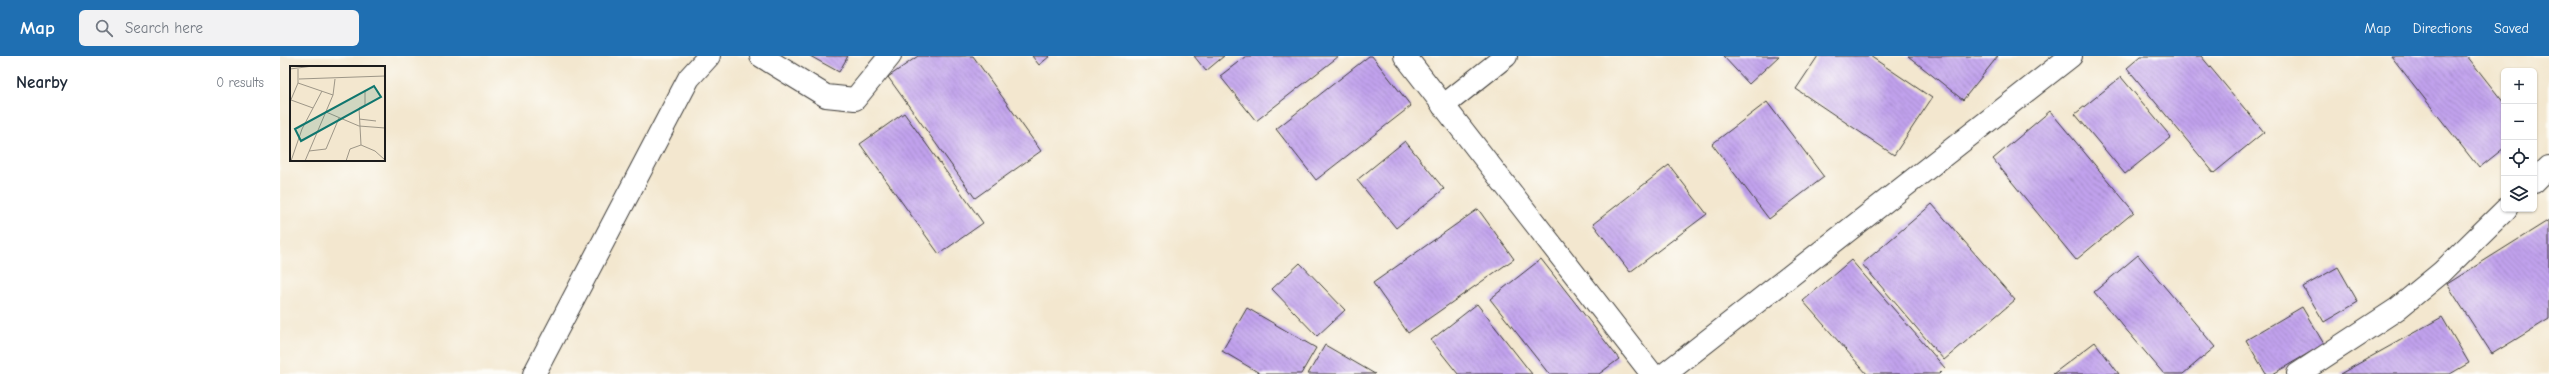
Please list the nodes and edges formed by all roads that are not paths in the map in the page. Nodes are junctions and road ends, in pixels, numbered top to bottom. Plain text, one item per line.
1 (709, 56) edge
2 (761, 56) edge
3 (890, 56) edge
4 (1405, 56) edge
5 (1506, 56) edge
6 (2071, 56) edge
7 (1443, 106) junction
8 (2549, 167) edge
9 (2537, 179) edge
10 (2503, 212) edge
11 (534, 374) edge
12 (1652, 374) edge
13 (1665, 374) edge
14 (2298, 374) edge

1 - 11 street
2 - 3 street
4 - 7 street
5 - 7 street
6 - 13 street
7 - 12 street
8 - 9 street
10 - 14 street

